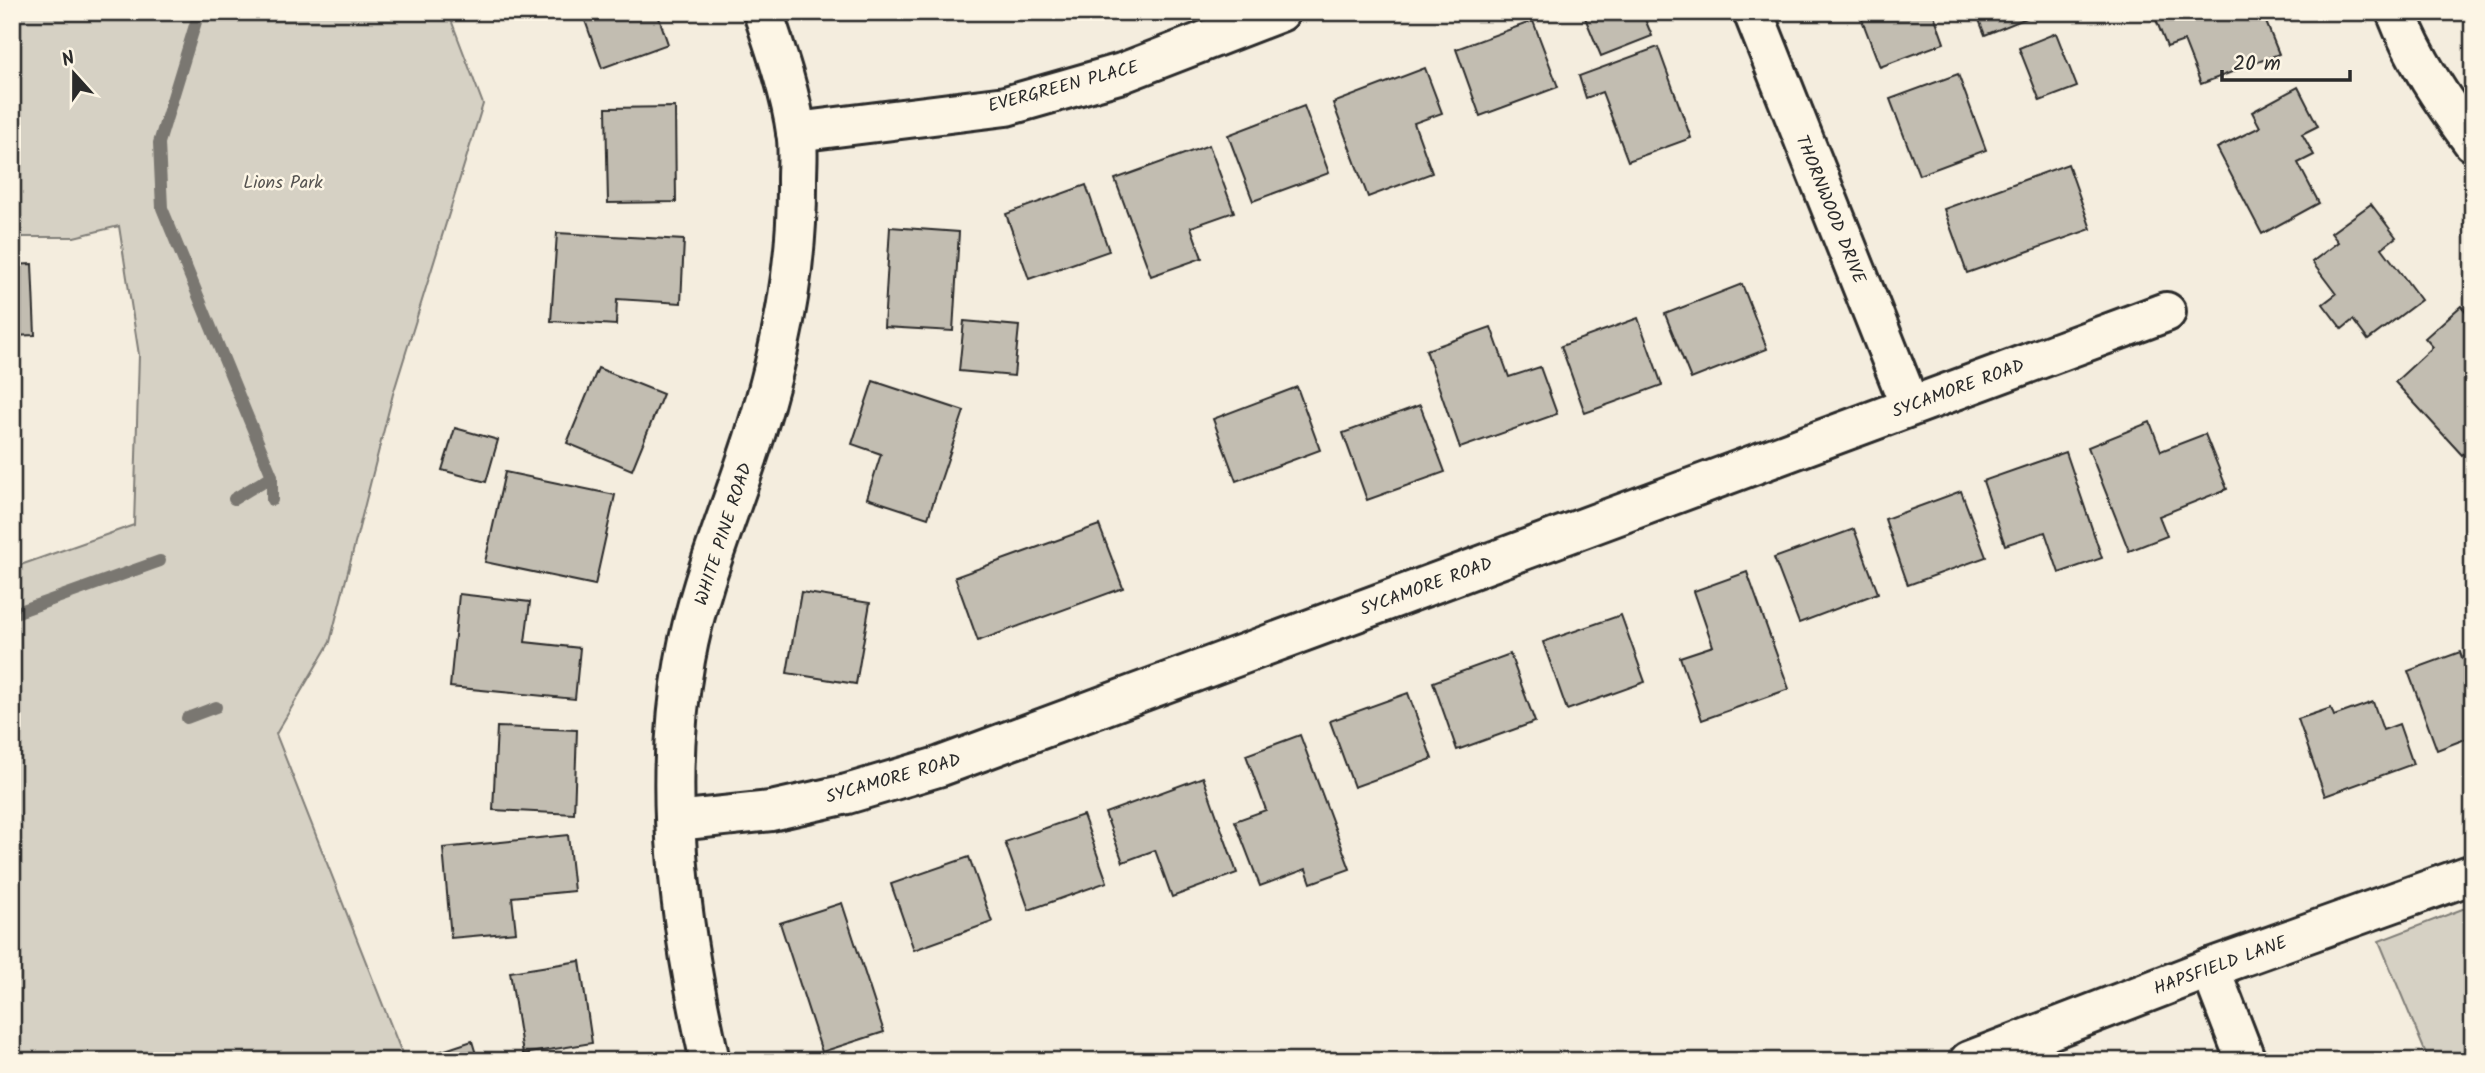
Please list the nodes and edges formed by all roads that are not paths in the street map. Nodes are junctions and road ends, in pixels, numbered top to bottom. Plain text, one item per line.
1 (763, 12) edge
2 (1280, 12) edge
3 (1753, 12) edge
4 (2396, 12) edge
5 (796, 132) junction
6 (2473, 142) edge
7 (2166, 312) dead end
8 (1910, 406) junction
9 (676, 821) junction
10 (2473, 874) edge
11 (2210, 968) junction
12 (710, 1061) edge
13 (1969, 1061) edge
14 (2246, 1061) edge

1 - 5 street, WHITE PINE ROAD
2 - 5 street, EVERGREEN PLACE
3 - 8 street, THORNWOOD DRIVE
4 - 6 street
5 - 9 street, WHITE PINE ROAD
7 - 8 street, SYCAMORE ROAD
8 - 9 street, SYCAMORE ROAD
9 - 12 street, WHITE PINE ROAD
10 - 11 street, HAPSFIELD LANE
11 - 13 street, HAPSFIELD LANE
11 - 14 street

